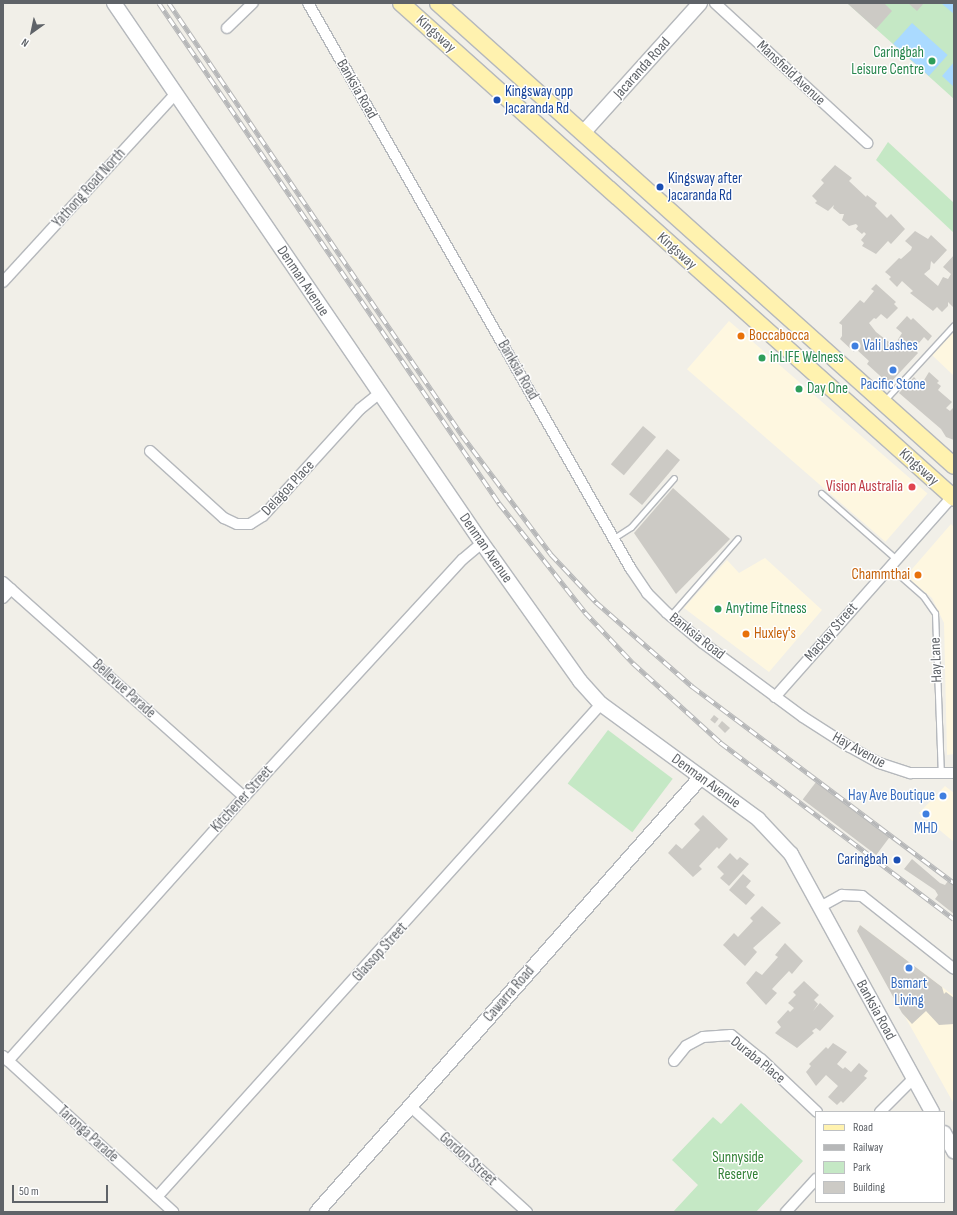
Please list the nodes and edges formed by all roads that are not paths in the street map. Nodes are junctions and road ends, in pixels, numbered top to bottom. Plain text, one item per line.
1 (114, 3) edge
2 (253, 3) edge
3 (308, 3) edge
4 (401, 3) edge
5 (438, 3) edge
6 (700, 3) edge
7 (715, 3) edge
8 (227, 28) dead end
9 (176, 93) junction
10 (583, 134) junction
11 (867, 143) dead end
12 (568, 152) junction
13 (3, 282) edge
14 (954, 325) edge
15 (380, 393) junction
16 (882, 403) junction
17 (150, 451) dead end
18 (954, 466) edge
19 (674, 478) dead end
20 (821, 494) dead end
21 (954, 496) edge
22 (614, 538) junction
23 (738, 538) dead end
24 (482, 543) junction
25 (893, 563) junction
26 (3, 582) edge
27 (11, 589) junction
28 (3, 598) edge
29 (670, 616) junction
30 (775, 696) junction
31 (601, 704) junction
32 (954, 773) edge
33 (941, 774) junction
34 (701, 777) junction
35 (244, 797) junction
36 (820, 907) junction
37 (954, 969) edge
38 (6, 1059) edge
39 (674, 1061) dead end
40 (914, 1078) junction
41 (410, 1106) junction
42 (816, 1111) edge
43 (881, 1111) edge
44 (931, 1111) edge
45 (945, 1135) edge
46 (954, 1151) edge
47 (815, 1180) edge
48 (157, 1197) junction
49 (173, 1212) edge
50 (317, 1212) edge
51 (527, 1212) edge
52 (786, 1212) edge

1 - 9 street, Denman Avenue
2 - 8 street
3 - 22 street, Banksia Road
4 - 12 main road, Kingsway
5 - 10 main road, Kingsway
6 - 10 street, Jacaranda Road
7 - 11 street, Mansfield Avenue
9 - 13 street, Yathong Road North
9 - 15 street, Denman Avenue
10 - 12 main road
10 - 16 main road, Kingsway
12 - 21 main road, Kingsway
14 - 16 lane
15 - 17 street, Delagoa Place
15 - 24 street, Denman Avenue
16 - 18 main road, Kingsway
19 - 22 lane
20 - 25 lane, Hay Lane
21 - 25 street, Mackay Street
22 - 29 street, Banksia Road
23 - 29 lane
24 - 31 street, Denman Avenue
24 - 35 street, Kitchener Street
25 - 30 street, Mackay Street
25 - 33 lane, Hay Lane
26 - 27 street, Bellevue Parade
27 - 28 street
27 - 35 street, Bellevue Parade
29 - 30 street, Banksia Road
30 - 33 street, Hay Avenue
31 - 34 street, Denman Avenue
31 - 48 street, Glassop Street
32 - 33 street, Hay Avenue
34 - 36 street, Denman Avenue
34 - 41 street, Cawarra Road
35 - 38 street, Kitchener Street
36 - 37 street
36 - 40 street, Banksia Road
38 - 48 street, Taronga Parade
39 - 42 street, Duraba Place
40 - 43 street
40 - 44 street, Banksia Road
41 - 50 street, Cawarra Road
41 - 51 street, Gordon Street
45 - 46 street
47 - 52 street
48 - 49 street, Taronga Parade

